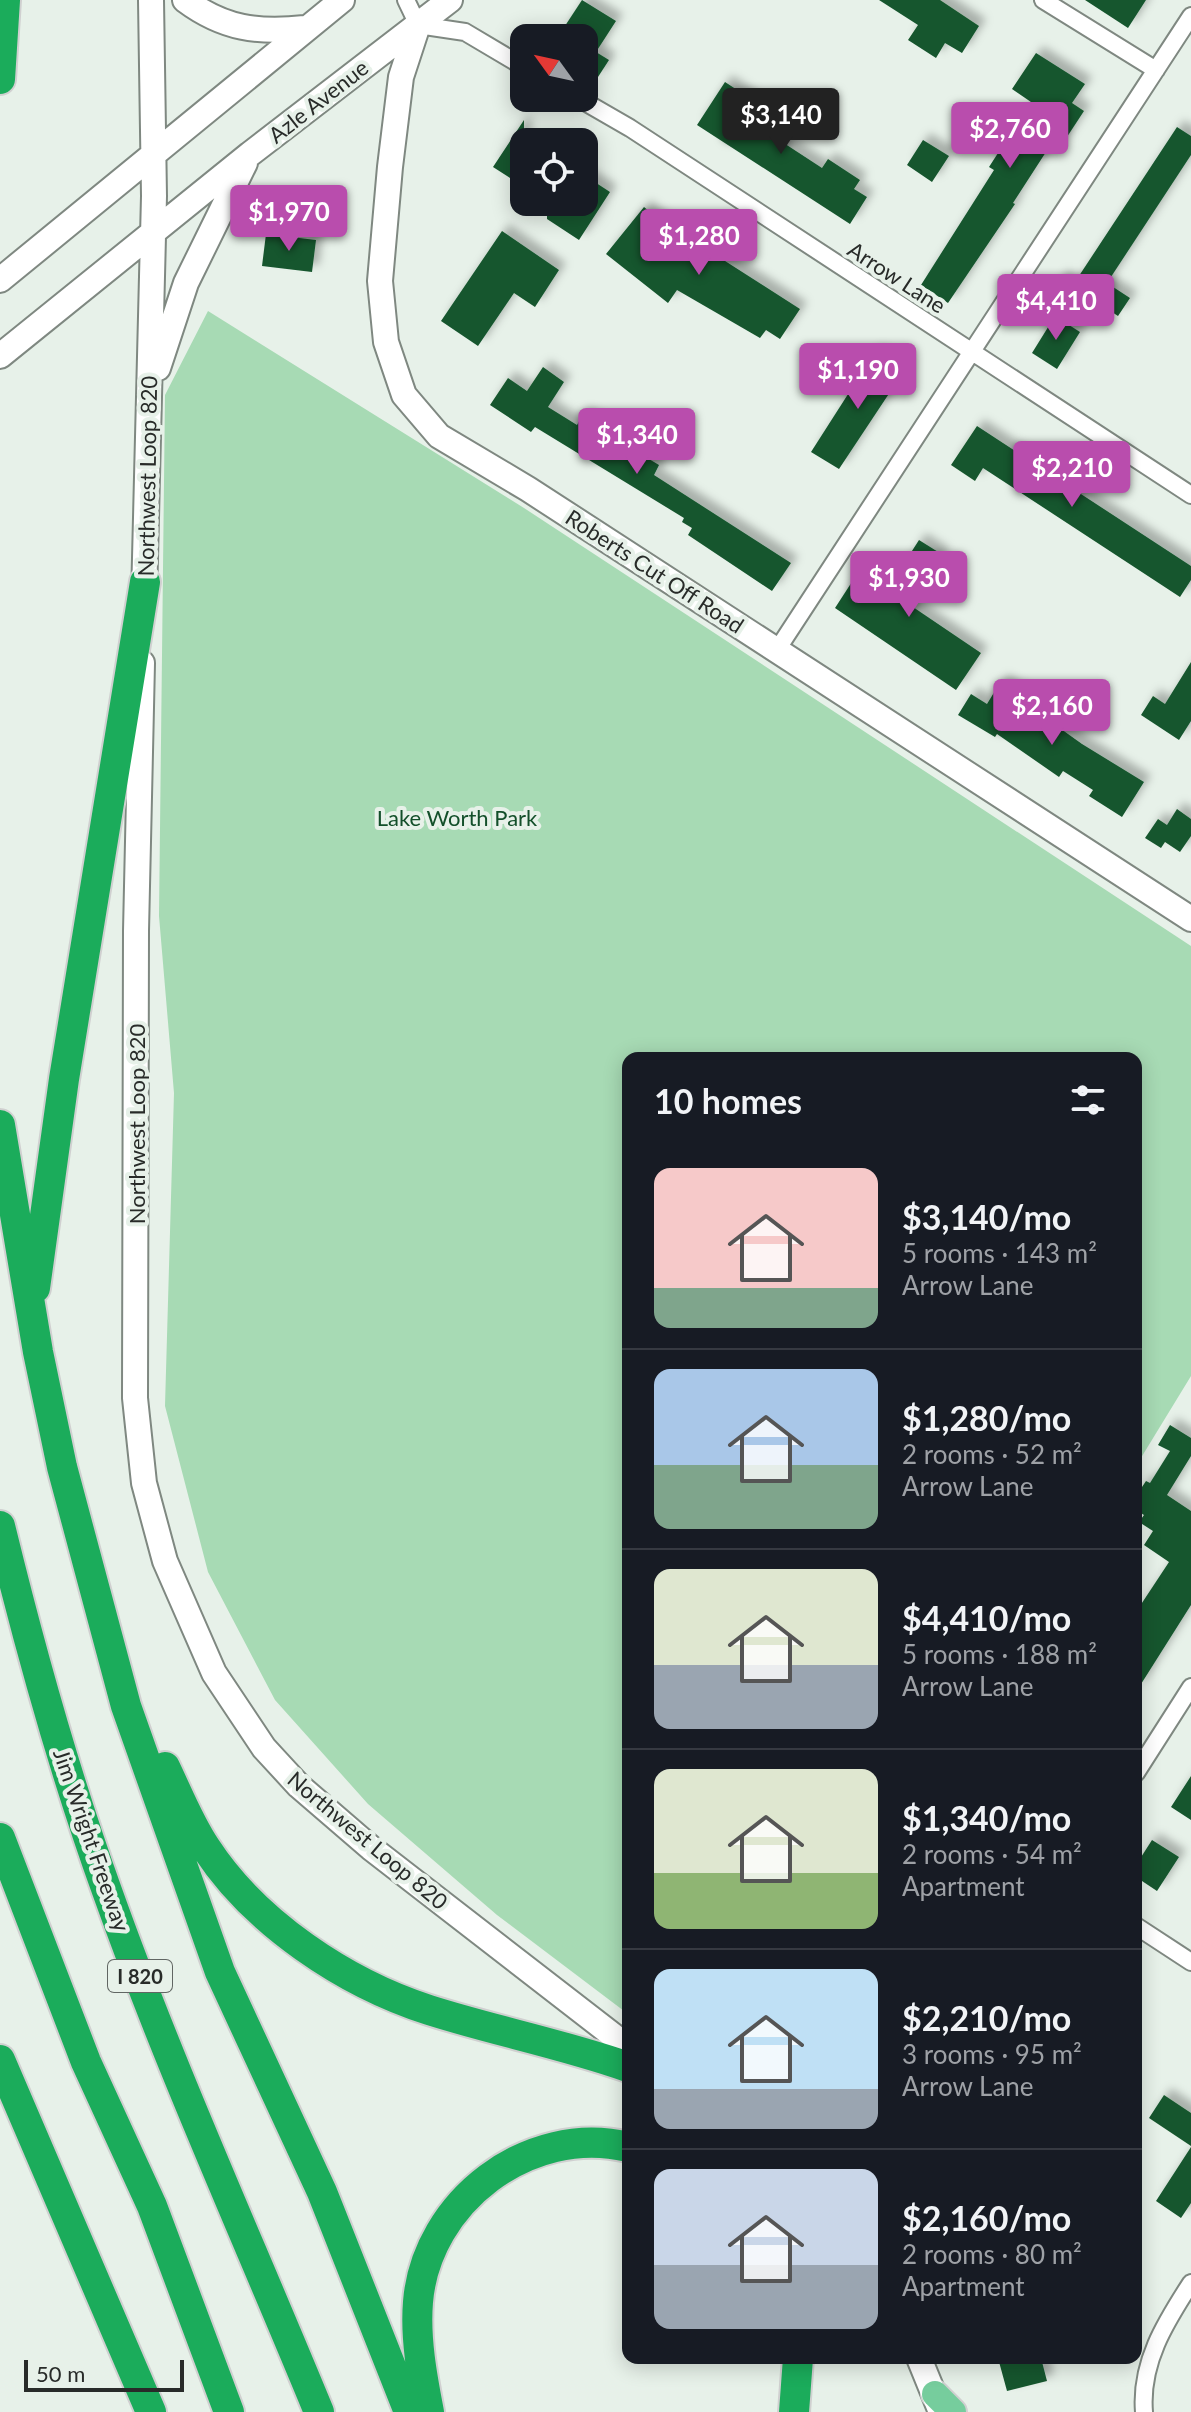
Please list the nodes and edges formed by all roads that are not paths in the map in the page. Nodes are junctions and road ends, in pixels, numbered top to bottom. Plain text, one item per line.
1 (5, 0) edge
2 (151, 0) edge
3 (185, 0) edge
4 (342, 0) edge
5 (406, 0) edge
6 (450, 0) edge
7 (1043, 0) edge
8 (1191, 16) edge
9 (418, 25) junction
10 (305, 28) junction
11 (510, 59) edge
12 (1156, 70) junction
13 (0, 79) edge
14 (598, 111) edge
15 (250, 154) junction
16 (153, 156) junction
17 (153, 232) junction
18 (0, 280) edge
19 (972, 352) junction
20 (0, 356) edge
21 (149, 397) junction
22 (1191, 495) edge
23 (145, 582) junction
24 (777, 650) junction
25 (1191, 919) edge
26 (0, 1125) edge
27 (31, 1314) junction
28 (0, 1526) edge
29 (1191, 1687) edge
30 (126, 1706) junction
31 (1142, 1764) edge
32 (0, 1838) edge
33 (1142, 1930) edge
34 (1191, 1962) edge
35 (622, 2042) edge
36 (0, 2060) edge
37 (622, 2065) edge
38 (622, 2146) edge
39 (1191, 2283) edge
40 (798, 2364) edge
41 (922, 2364) edge
42 (943, 2406) edge
43 (151, 2412) edge
44 (229, 2412) edge
45 (319, 2412) edge
46 (409, 2412) edge
47 (429, 2412) edge
48 (794, 2412) edge
49 (1144, 2412) edge

1 - 13 highway
2 - 16 main road, Northwest Loop 820
3 - 10 main road
4 - 10 main road
5 - 9 street
6 - 9 main road, Azle Avenue
7 - 12 street
8 - 12 street
9 - 11 street
9 - 15 main road, Azle Avenue
9 - 24 main road, Roberts Cut Off Road
10 - 16 main road
12 - 19 street
14 - 19 street, Arrow Lane
15 - 17 main road, Azle Avenue
15 - 21 main road
16 - 17 main road, Northwest Loop 820
16 - 18 main road
17 - 20 main road, Azle Avenue
17 - 21 main road, Northwest Loop 820
19 - 22 street, Arrow Lane
19 - 24 street
21 - 23 main road, Northwest Loop 820
23 - 27 highway
23 - 35 main road, Northwest Loop 820
24 - 25 main road, Roberts Cut Off Road
26 - 27 highway
27 - 30 highway
28 - 45 highway, Jim Wright Freeway / I 820
29 - 31 street
30 - 37 highway
30 - 46 highway
32 - 44 highway
33 - 34 street
36 - 43 highway
38 - 47 highway
39 - 49 street
40 - 48 highway
41 - 42 main road

